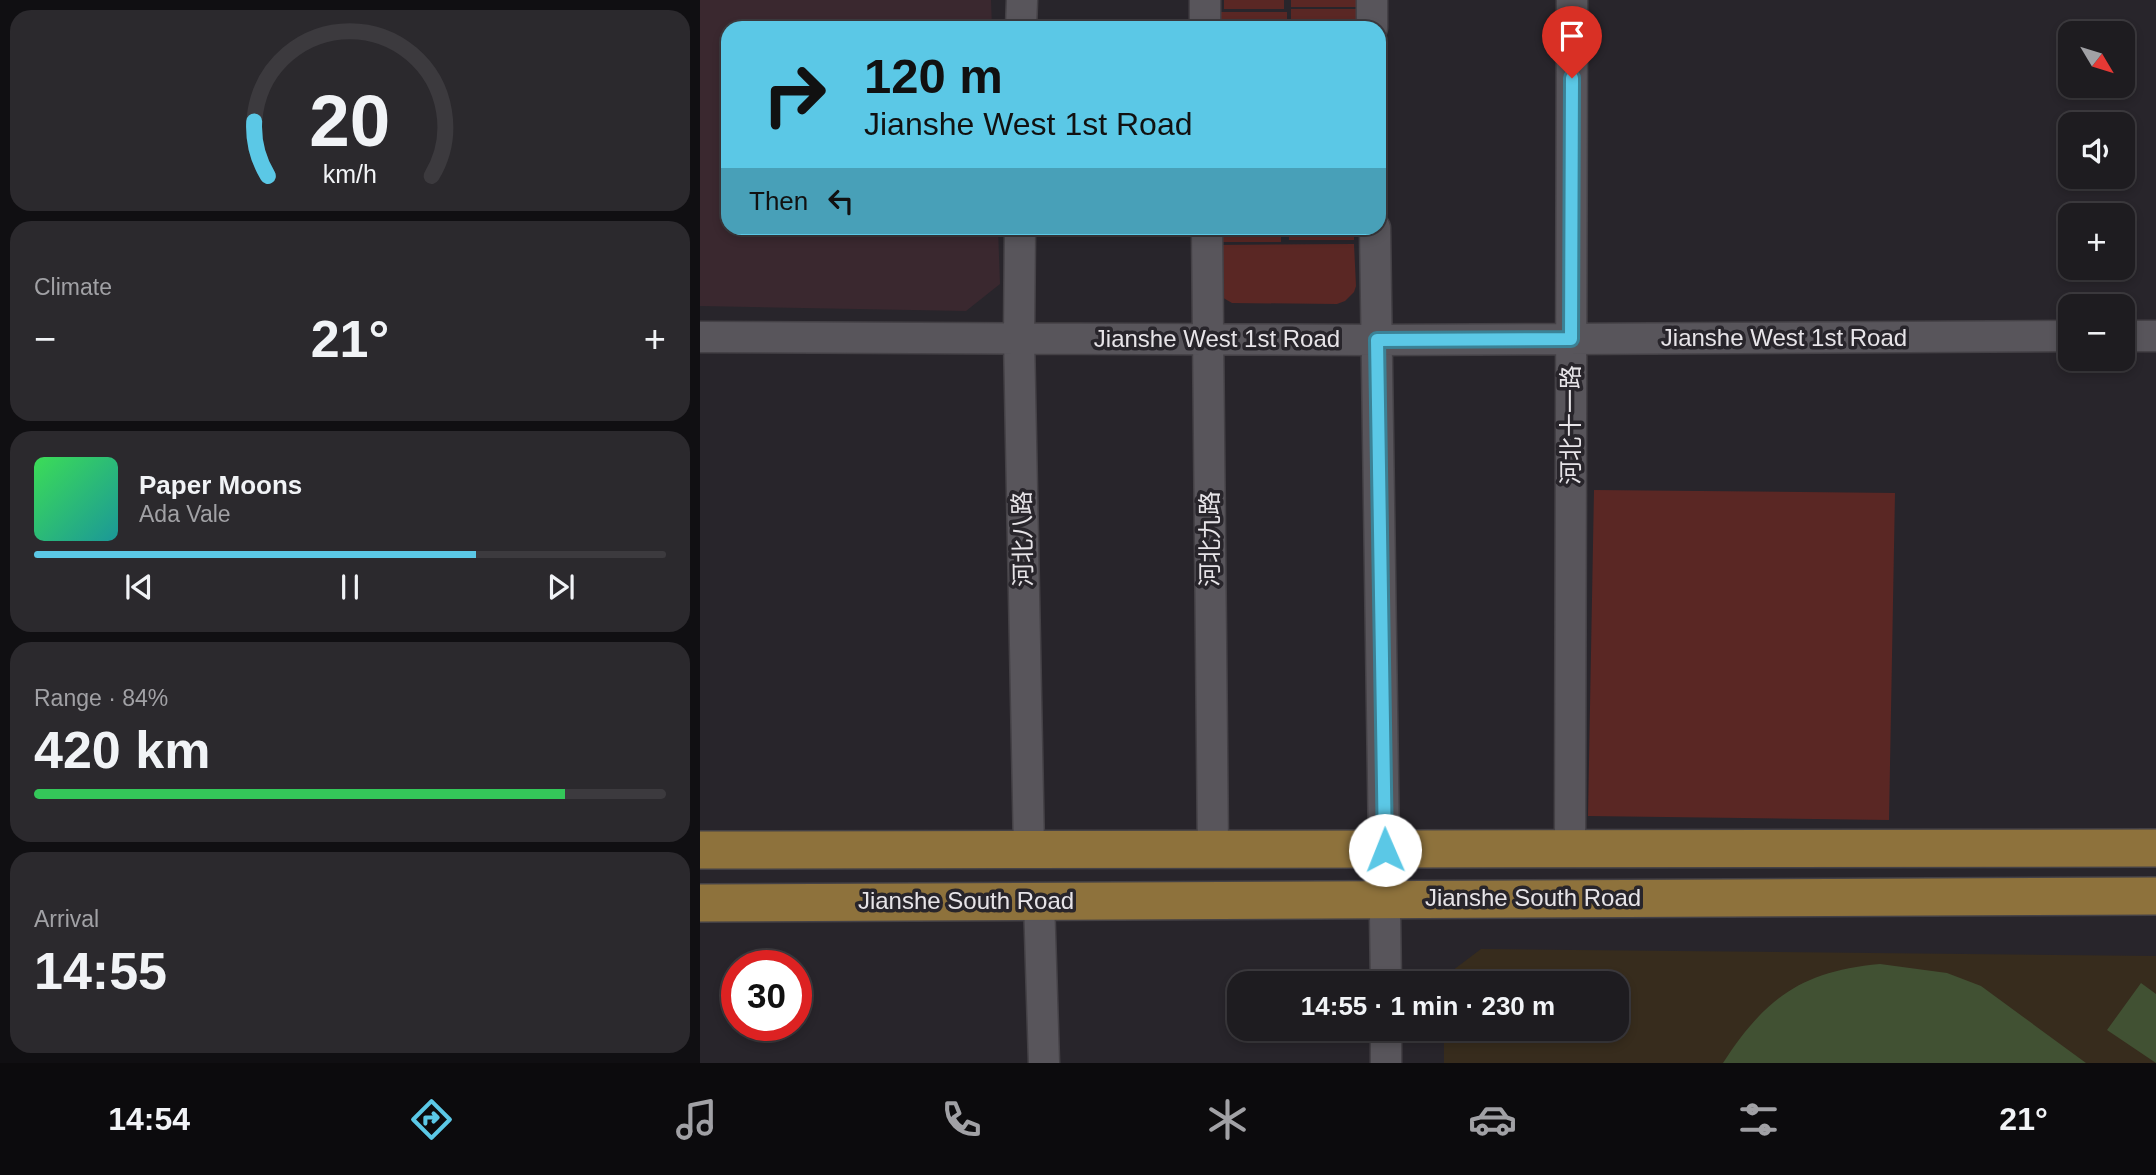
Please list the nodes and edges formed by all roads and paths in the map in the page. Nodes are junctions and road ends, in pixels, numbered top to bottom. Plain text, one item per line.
1 (1022, 0) edge
2 (1205, 0) edge
3 (1372, 0) edge
4 (1572, 0) edge
5 (1021, 21) edge
6 (1205, 21) edge
7 (1372, 21) edge
8 (1020, 235) edge
9 (1207, 235) edge
10 (1375, 235) edge
11 (2058, 336) edge
12 (2135, 336) edge
13 (2156, 336) edge
14 (700, 337) edge
15 (1019, 338) junction
16 (1208, 339) junction
17 (1571, 339) junction
18 (1377, 340) junction
19 (2156, 848) edge
20 (1570, 849) junction
21 (700, 850) edge
22 (1029, 850) junction
23 (1213, 850) junction
24 (1385, 850) junction
25 (2156, 896) edge
26 (1385, 899) junction
27 (1039, 900) junction
28 (700, 903) edge
29 (1386, 971) edge
30 (1386, 1041) edge
31 (1044, 1063) edge
32 (1386, 1063) edge

1 - 5 street
2 - 6 street
3 - 7 street
4 - 17 street, 河北十一路
8 - 15 street, 河北八路
9 - 16 street, 河北九路
10 - 18 street
11 - 17 street, Jianshe West 1st Road
12 - 13 street
14 - 15 street, Jianshe West 1st Road
15 - 16 street, Jianshe West 1st Road
15 - 22 street, 河北八路
16 - 18 street, Jianshe West 1st Road
16 - 23 street, 河北九路
17 - 18 street, Jianshe West 1st Road
17 - 20 street, 河北十一路
18 - 24 street
19 - 20 main road, Jianshe South Road
20 - 24 main road, Jianshe South Road
21 - 22 main road, Jianshe South Road
22 - 23 main road, Jianshe South Road
23 - 24 main road, Jianshe South Road
24 - 26 street
25 - 26 main road, Jianshe South Road
26 - 27 main road, Jianshe South Road
26 - 29 street
27 - 28 main road, Jianshe South Road
27 - 31 street
30 - 32 street

